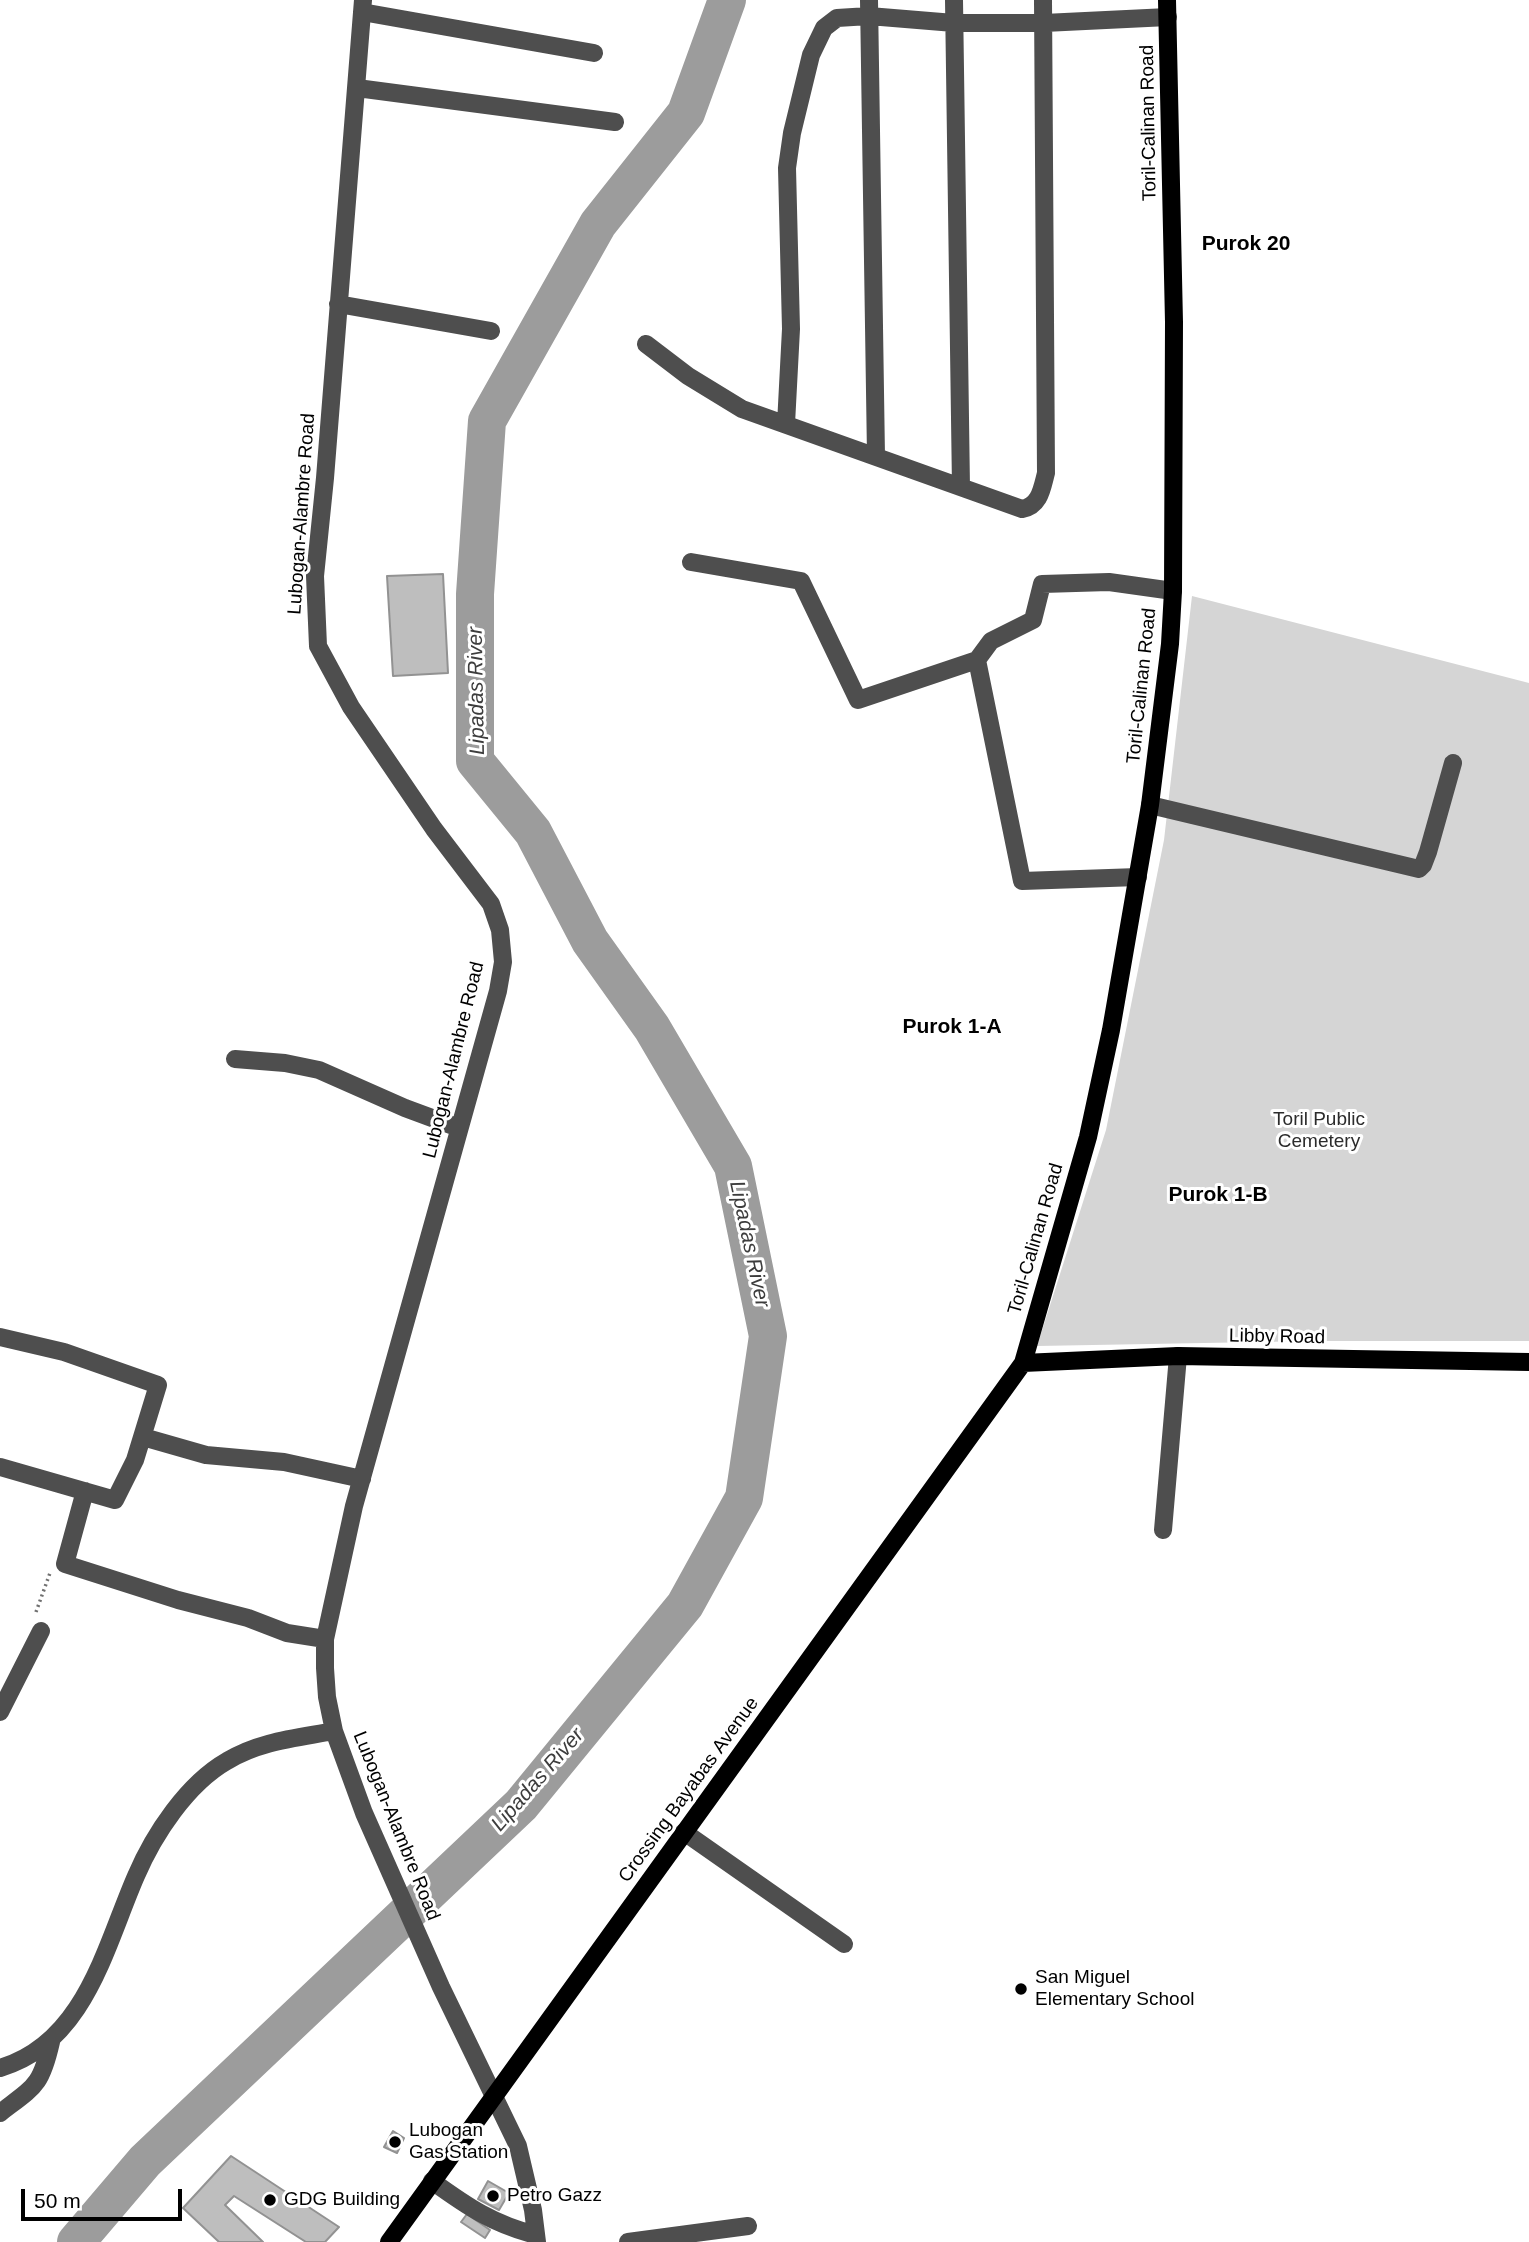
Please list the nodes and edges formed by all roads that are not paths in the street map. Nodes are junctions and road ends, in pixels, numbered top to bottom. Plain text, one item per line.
1 (954, 0) edge
2 (1044, 0) edge
3 (362, 6) edge
4 (869, 8) edge
5 (1168, 8) edge
6 (954, 23) junction
7 (1044, 23) junction
8 (594, 53) dead end
9 (357, 88) junction
10 (615, 122) dead end
11 (338, 304) junction
12 (491, 331) dead end
13 (646, 344) dead end
14 (786, 425) junction
15 (876, 457) junction
16 (961, 487) junction
17 (691, 562) dead end
18 (1173, 591) junction
19 (977, 660) junction
20 (1453, 763) dead end
21 (1150, 805) junction
22 (1138, 877) junction
23 (235, 1059) dead end
24 (459, 1128) junction
25 (0, 1337) edge
26 (1178, 1356) junction
27 (1529, 1362) edge
28 (1023, 1363) junction
29 (143, 1437) junction
30 (0, 1467) edge
31 (362, 1479) junction
32 (85, 1491) junction
33 (1163, 1530) dead end
34 (41, 1631) road end
35 (326, 1639) junction
36 (0, 1712) edge
37 (334, 1731) junction
38 (684, 1832) junction
39 (844, 1944) dead end
40 (51, 2042) junction
41 (0, 2068) edge
42 (494, 2095) junction
43 (0, 2113) edge
44 (432, 2181) junction
45 (748, 2226) dead end
46 (537, 2239) edge
47 (389, 2242) edge
48 (628, 2242) edge

1 - 6 street
2 - 7 street
3 - 8 street
3 - 9 street, Lubogan-Alambre Road
4 - 6 street
4 - 14 street
4 - 15 street
5 - 7 street
5 - 18 main road, Toril-Calinan Road
6 - 7 street
6 - 16 street
7 - 16 street
9 - 10 street
9 - 11 street, Lubogan-Alambre Road
11 - 12 street
11 - 24 street, Lubogan-Alambre Road
13 - 14 street
14 - 15 street
15 - 16 street
17 - 19 street
18 - 19 street
18 - 21 main road, Toril-Calinan Road
19 - 22 street
20 - 21 street
21 - 22 main road, Toril-Calinan Road
22 - 28 main road, Toril-Calinan Road
23 - 24 street
24 - 31 street, Lubogan-Alambre Road
25 - 29 street
26 - 27 main road, Libby Road
26 - 28 main road, Libby Road
26 - 33 street
28 - 38 main road, Crossing Bayabas Avenue
29 - 31 street
29 - 32 street
30 - 32 street
31 - 35 street, Lubogan-Alambre Road
32 - 35 street
34 - 36 street
35 - 37 street, Lubogan-Alambre Road
37 - 40 street
37 - 42 street, Lubogan-Alambre Road
38 - 39 street
38 - 42 main road, Crossing Bayabas Avenue
40 - 41 street
40 - 43 street
42 - 44 main road, Crossing Bayabas Avenue
42 - 46 street, Lubogan-Alambre Road
44 - 46 street
44 - 47 main road, Crossing Bayabas Avenue
45 - 48 street

